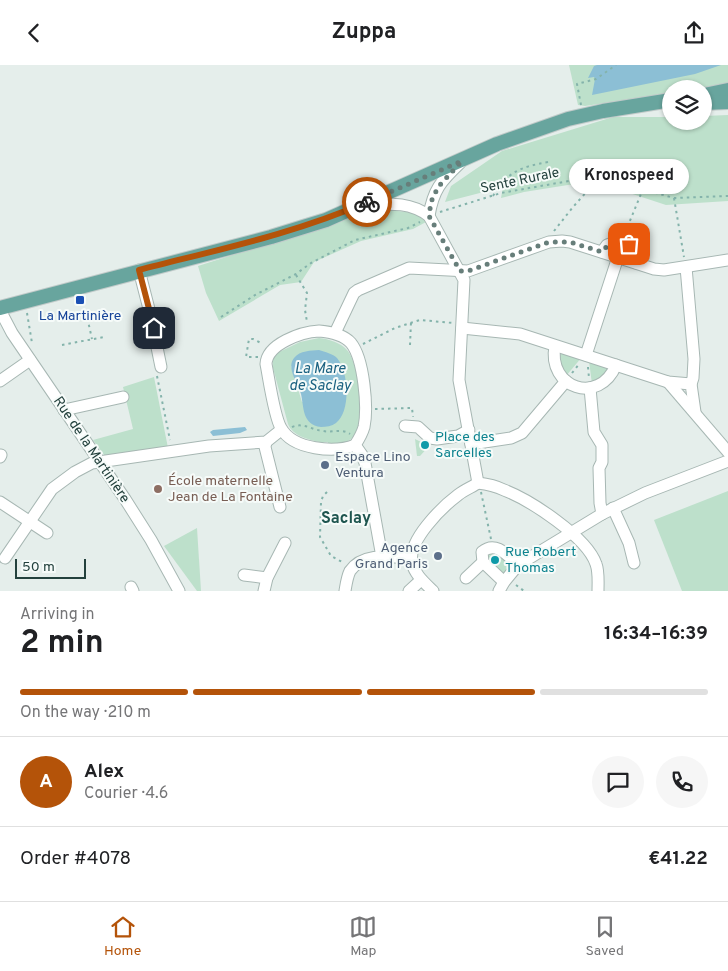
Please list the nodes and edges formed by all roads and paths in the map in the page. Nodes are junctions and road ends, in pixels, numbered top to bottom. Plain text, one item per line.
1 (616, 65) edge
2 (728, 90) edge
3 (712, 93) edge
4 (712, 95) edge
5 (728, 95) edge
6 (662, 101) edge
7 (728, 102) edge
8 (646, 103) junction
9 (712, 103) edge
10 (662, 106) edge
11 (583, 115) junction
12 (462, 161) junction
13 (548, 162) dead end
14 (598, 179) junction
15 (643, 189) junction
16 (493, 196) junction
17 (728, 196) edge
18 (674, 198) junction
19 (360, 205) junction
20 (430, 217) junction
21 (622, 241) junction
22 (549, 242) junction
23 (602, 252) junction
24 (618, 257) junction
25 (728, 260) edge
26 (636, 263) junction
27 (684, 268) junction
28 (139, 270) junction
29 (460, 271) junction
30 (296, 275) junction
31 (0, 309) edge
32 (26, 311) dead end
33 (86, 312) dead end
34 (221, 317) dead end
35 (411, 322) junction
36 (462, 327) junction
37 (308, 332) junction
38 (335, 333) junction
39 (104, 337) dead end
40 (92, 339) junction
41 (32, 345) dead end
42 (62, 345) dead end
43 (410, 345) dead end
44 (556, 346) junction
45 (354, 349) junction
46 (586, 355) junction
47 (268, 356) junction
48 (30, 360) junction
49 (616, 365) junction
50 (161, 367) joint
51 (0, 381) edge
52 (566, 381) junction
53 (668, 382) junction
54 (691, 384) junction
55 (590, 389) junction
56 (123, 397) dead end
57 (64, 410) junction
58 (365, 410) junction
59 (695, 412) junction
60 (409, 423) joint
61 (468, 430) junction
62 (283, 431) junction
63 (266, 442) junction
64 (357, 442) junction
65 (471, 445) junction
66 (728, 452) edge
67 (172, 453) junction
68 (728, 461) edge
69 (99, 462) junction
70 (478, 483) junction
71 (327, 492) dead end
72 (0, 502) edge
73 (280, 507) dead end
74 (613, 508) junction
75 (602, 514) junction
76 (29, 521) junction
77 (571, 531) junction
78 (47, 533) dead end
79 (285, 543) dead end
80 (492, 546) junction
81 (5, 557) dead end
82 (382, 557) junction
83 (412, 558) junction
84 (483, 562) junction
85 (634, 563) dead end
86 (518, 565) junction
87 (353, 568) junction
88 (244, 575) dead end
89 (268, 578) junction
90 (466, 578) dead end
91 (421, 580) junction
92 (501, 587) edge
93 (179, 591) edge
94 (264, 591) edge
95 (345, 591) edge
96 (409, 591) edge
97 (433, 591) edge
98 (598, 591) edge

1 - 11 path
2 - 3 main road
4 - 5 main road
6 - 8 main road
7 - 9 main road
8 - 10 main road
8 - 11 main road
11 - 12 main road
12 - 19 main road
12 - 20 street
13 - 16 path
14 - 15 path, Sente Rurale
14 - 16 path, Sente Rurale
14 - 22 path
15 - 18 path, Sente Rurale
15 - 21 path
16 - 20 path, Sente Rurale
17 - 18 path, Sente Rurale
18 - 27 path
19 - 20 street
19 - 28 main road
20 - 29 street
20 - 30 path, Sente Rurale
21 - 23 street
21 - 26 street
22 - 23 street
22 - 29 street
23 - 24 street
24 - 26 street
24 - 46 street
25 - 27 street
26 - 27 street
27 - 54 street
28 - 31 main road
28 - 50 street
29 - 36 street
29 - 38 street
30 - 34 path, Sente Rurale
30 - 37 path
31 - 48 street, Rue de la Martinière
32 - 41 path
33 - 40 path
35 - 36 path
35 - 43 path
35 - 45 path
36 - 44 street
36 - 61 street
37 - 38 street
37 - 47 street
38 - 45 street
39 - 40 path
40 - 42 path
44 - 46 street
44 - 52 street
45 - 58 street
46 - 49 street
46 - 52 path
46 - 55 path
47 - 47 path
47 - 62 street
48 - 51 street
48 - 57 street, Rue de la Martinière
49 - 53 street
49 - 55 street
50 - 67 path
52 - 55 street
52 - 65 street
53 - 54 street
53 - 59 street
54 - 59 street
55 - 75 street
56 - 57 street
57 - 69 street, Rue de la Martinière
58 - 60 path
58 - 64 street
59 - 66 street
60 - 61 street
61 - 65 street
62 - 63 street
62 - 64 street
62 - 64 path
63 - 67 street
63 - 73 street
64 - 82 street
65 - 70 street
67 - 69 street
68 - 74 street
69 - 76 street
69 - 93 street, Rue de la Martinière
70 - 77 street
70 - 80 path
70 - 83 street
71 - 87 path
72 - 76 street
74 - 75 street
74 - 85 street
75 - 77 street
76 - 78 street
76 - 81 street
77 - 86 street
77 - 98 street
79 - 89 street
80 - 84 street
80 - 86 street
82 - 83 street
82 - 87 street
83 - 91 street
84 - 90 street
84 - 92 street
86 - 92 street
87 - 95 street
88 - 89 street
89 - 94 street
91 - 96 street
91 - 97 street

